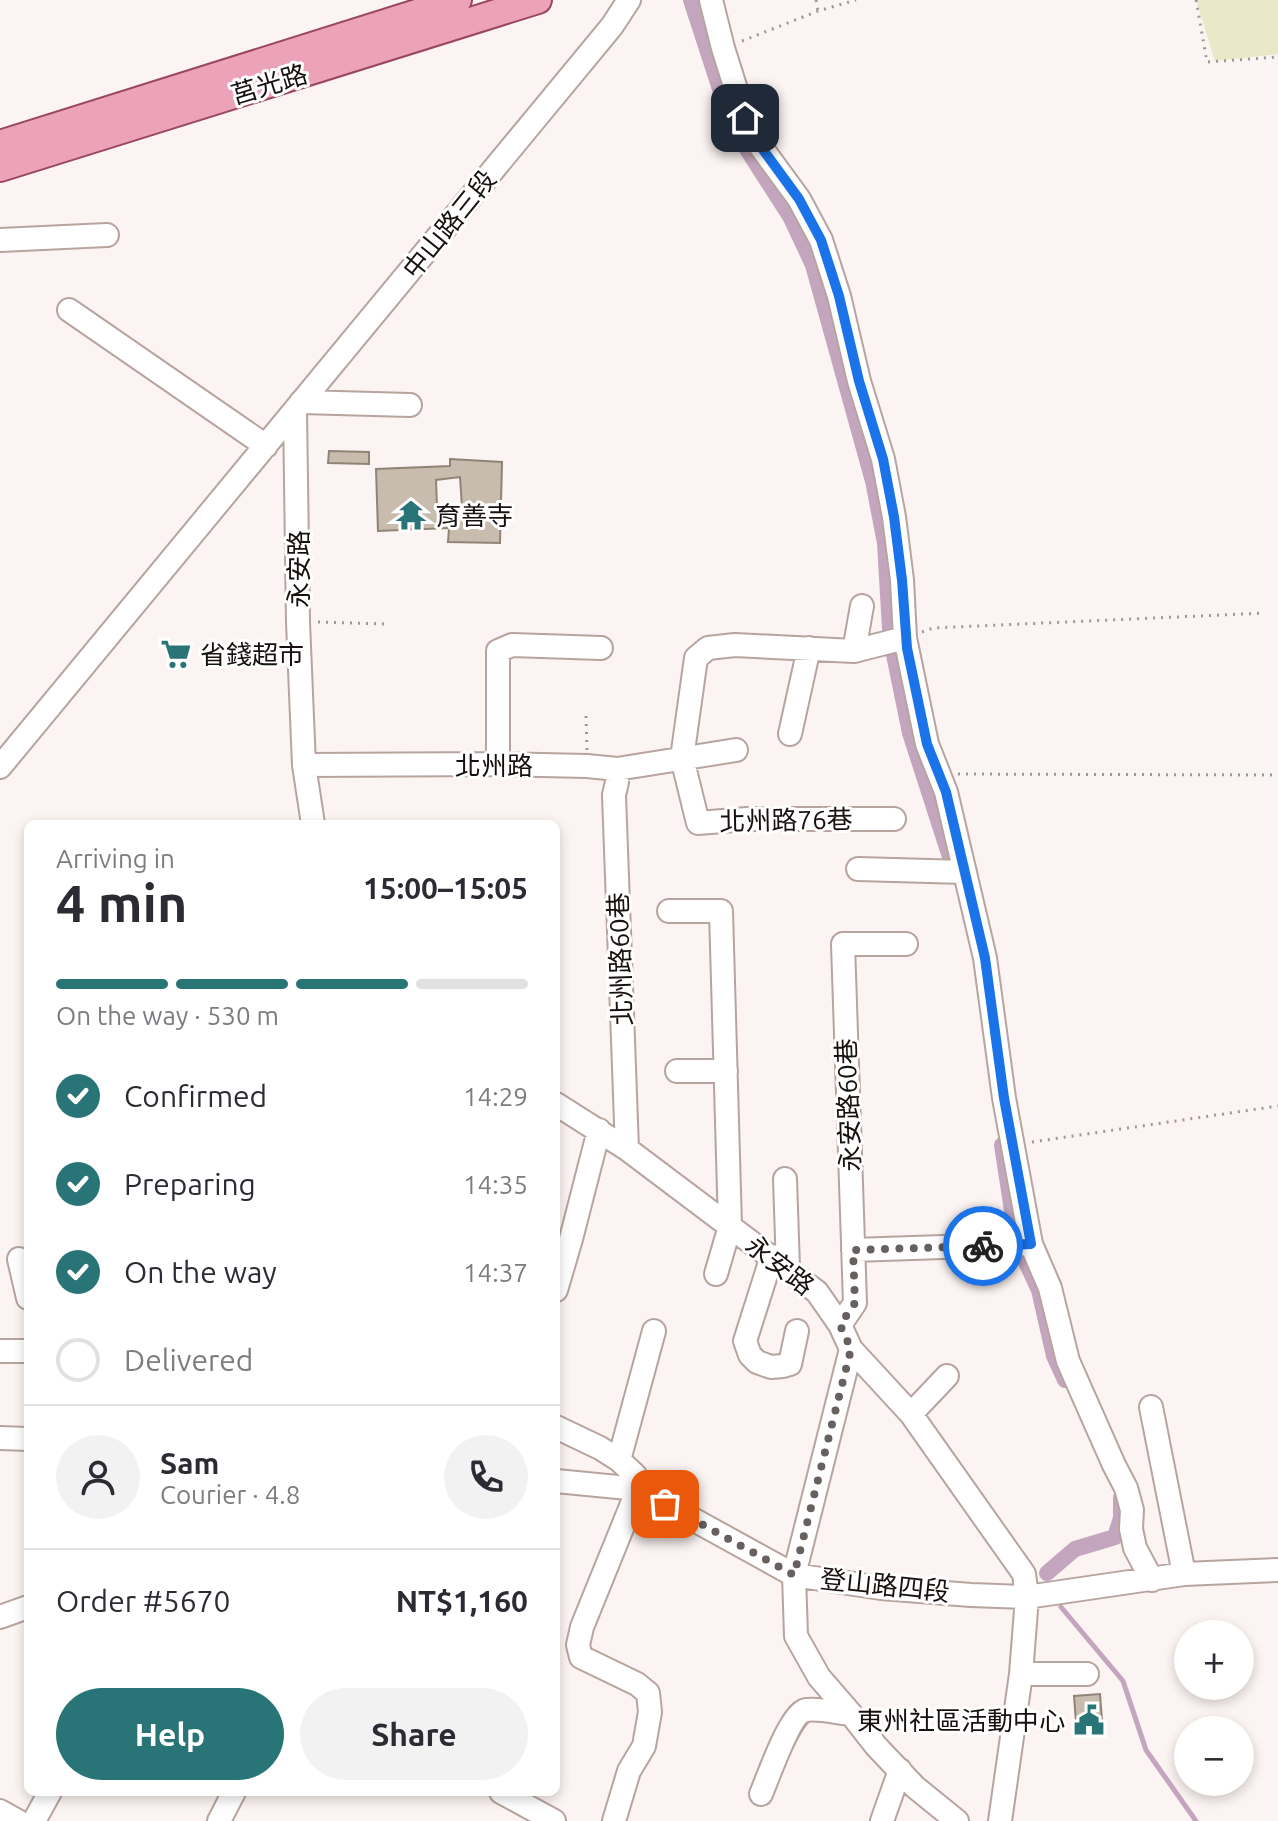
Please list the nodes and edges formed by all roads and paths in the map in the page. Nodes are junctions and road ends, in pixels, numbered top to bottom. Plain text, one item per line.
1 (458, 0) edge
2 (538, 0) edge
3 (629, 0) edge
4 (711, 0) edge
5 (816, 0) edge
6 (856, 0) edge
7 (1196, 0) edge
8 (818, 11) junction
9 (723, 48) junction
10 (1278, 57) edge
11 (0, 144) edge
12 (0, 168) edge
13 (107, 235) dead end
14 (0, 240) edge
15 (69, 310) dead end
16 (410, 405) dead end
17 (298, 406) junction
18 (266, 446) junction
19 (862, 606) dead end
20 (1265, 613) dead end
21 (298, 622) junction
22 (387, 624) dead end
23 (905, 638) junction
24 (601, 648) dead end
25 (809, 648) junction
26 (854, 651) junction
27 (586, 716) dead end
28 (790, 734) dead end
29 (736, 750) dead end
30 (682, 758) junction
31 (498, 764) junction
32 (304, 765) junction
33 (587, 766) junction
34 (0, 767) edge
35 (617, 769) junction
36 (938, 774) junction
37 (1278, 775) edge
38 (894, 819) dead end
39 (312, 820) edge
40 (858, 869) dead end
41 (965, 872) junction
42 (669, 911) dead end
43 (906, 944) dead end
44 (677, 1071) dead end
45 (726, 1071) junction
46 (560, 1106) edge
47 (1278, 1106) edge
48 (599, 1130) junction
49 (1013, 1145) junction
50 (627, 1149) junction
51 (785, 1179) dead end
52 (730, 1226) junction
53 (564, 1238) edge
54 (1031, 1244) junction
55 (853, 1250) junction
56 (19, 1259) dead end
57 (780, 1262) junction
58 (560, 1264) edge
59 (716, 1274) dead end
60 (24, 1281) edge
61 (840, 1325) junction
62 (654, 1331) dead end
63 (797, 1331) dead end
64 (851, 1349) junction
65 (0, 1351) edge
66 (24, 1351) edge
67 (947, 1376) dead end
68 (1151, 1407) dead end
69 (911, 1414) junction
70 (560, 1429) edge
71 (0, 1438) edge
72 (24, 1439) edge
73 (619, 1460) junction
74 (560, 1481) edge
75 (638, 1489) junction
76 (1278, 1570) edge
77 (1184, 1574) junction
78 (794, 1575) junction
79 (1152, 1580) junction
80 (1043, 1595) junction
81 (24, 1608) edge
82 (0, 1617) edge
83 (1021, 1674) junction
84 (1087, 1674) dead end
85 (851, 1714) junction
86 (900, 1770) junction
87 (761, 1794) dead end
88 (48, 1796) edge
89 (232, 1796) edge
90 (508, 1796) edge
91 (0, 1811) edge
92 (18, 1821) edge
93 (34, 1821) edge
94 (219, 1821) edge
95 (554, 1821) edge
96 (614, 1821) edge
97 (882, 1821) edge
98 (957, 1821) edge
99 (1000, 1821) edge

1 - 11 main road, 莒光路
2 - 12 main road, 莒光路
3 - 17 street, 中山路三段
4 - 9 street
5 - 8 path
6 - 8 path
7 - 10 path
8 - 9 path
9 - 23 street
13 - 14 street
15 - 18 street
16 - 17 street
17 - 18 street, 中山路三段
17 - 21 street, 永安路
18 - 34 street, 中山路三段
19 - 26 street
20 - 23 path
21 - 22 path
21 - 32 street, 永安路
23 - 26 street
23 - 36 street
24 - 31 street
25 - 26 street
25 - 28 street
25 - 30 street
27 - 33 path
29 - 30 street, 北州路
30 - 35 street, 北州路
30 - 38 street, 北州路76巷
31 - 32 street, 北州路
31 - 33 street, 北州路
32 - 39 street, 永安路
33 - 35 street, 北州路
35 - 50 street, 北州路60巷
36 - 37 path
36 - 41 street
40 - 41 street
41 - 49 street
42 - 45 street
43 - 55 street, 永安路60巷
44 - 45 street
45 - 52 street
46 - 48 street, 永安路
47 - 49 path
48 - 50 street, 永安路
48 - 53 street
49 - 54 street
50 - 52 street, 永安路
51 - 57 street
52 - 57 street, 永安路
52 - 59 street
53 - 58 street
54 - 55 street
54 - 79 street
55 - 61 street, 永安路60巷
56 - 60 street
57 - 61 street, 永安路
57 - 63 street
61 - 64 street, 永安路
62 - 73 street
64 - 69 street, 永安路
64 - 78 street
65 - 66 street
67 - 69 street
68 - 77 street
69 - 80 street, 永安路
70 - 73 street
71 - 72 street
73 - 75 street
74 - 75 street, 登山路四段
75 - 78 street, 登山路四段
75 - 96 street
76 - 77 street, 登山路四段
77 - 79 street, 登山路四段
78 - 80 street, 登山路四段
78 - 85 street
79 - 80 street, 登山路四段
80 - 83 street
81 - 82 street
83 - 84 street
83 - 99 street
85 - 86 street
85 - 87 street
86 - 97 street
86 - 98 street
88 - 93 street
89 - 94 street
90 - 95 street
91 - 92 street

